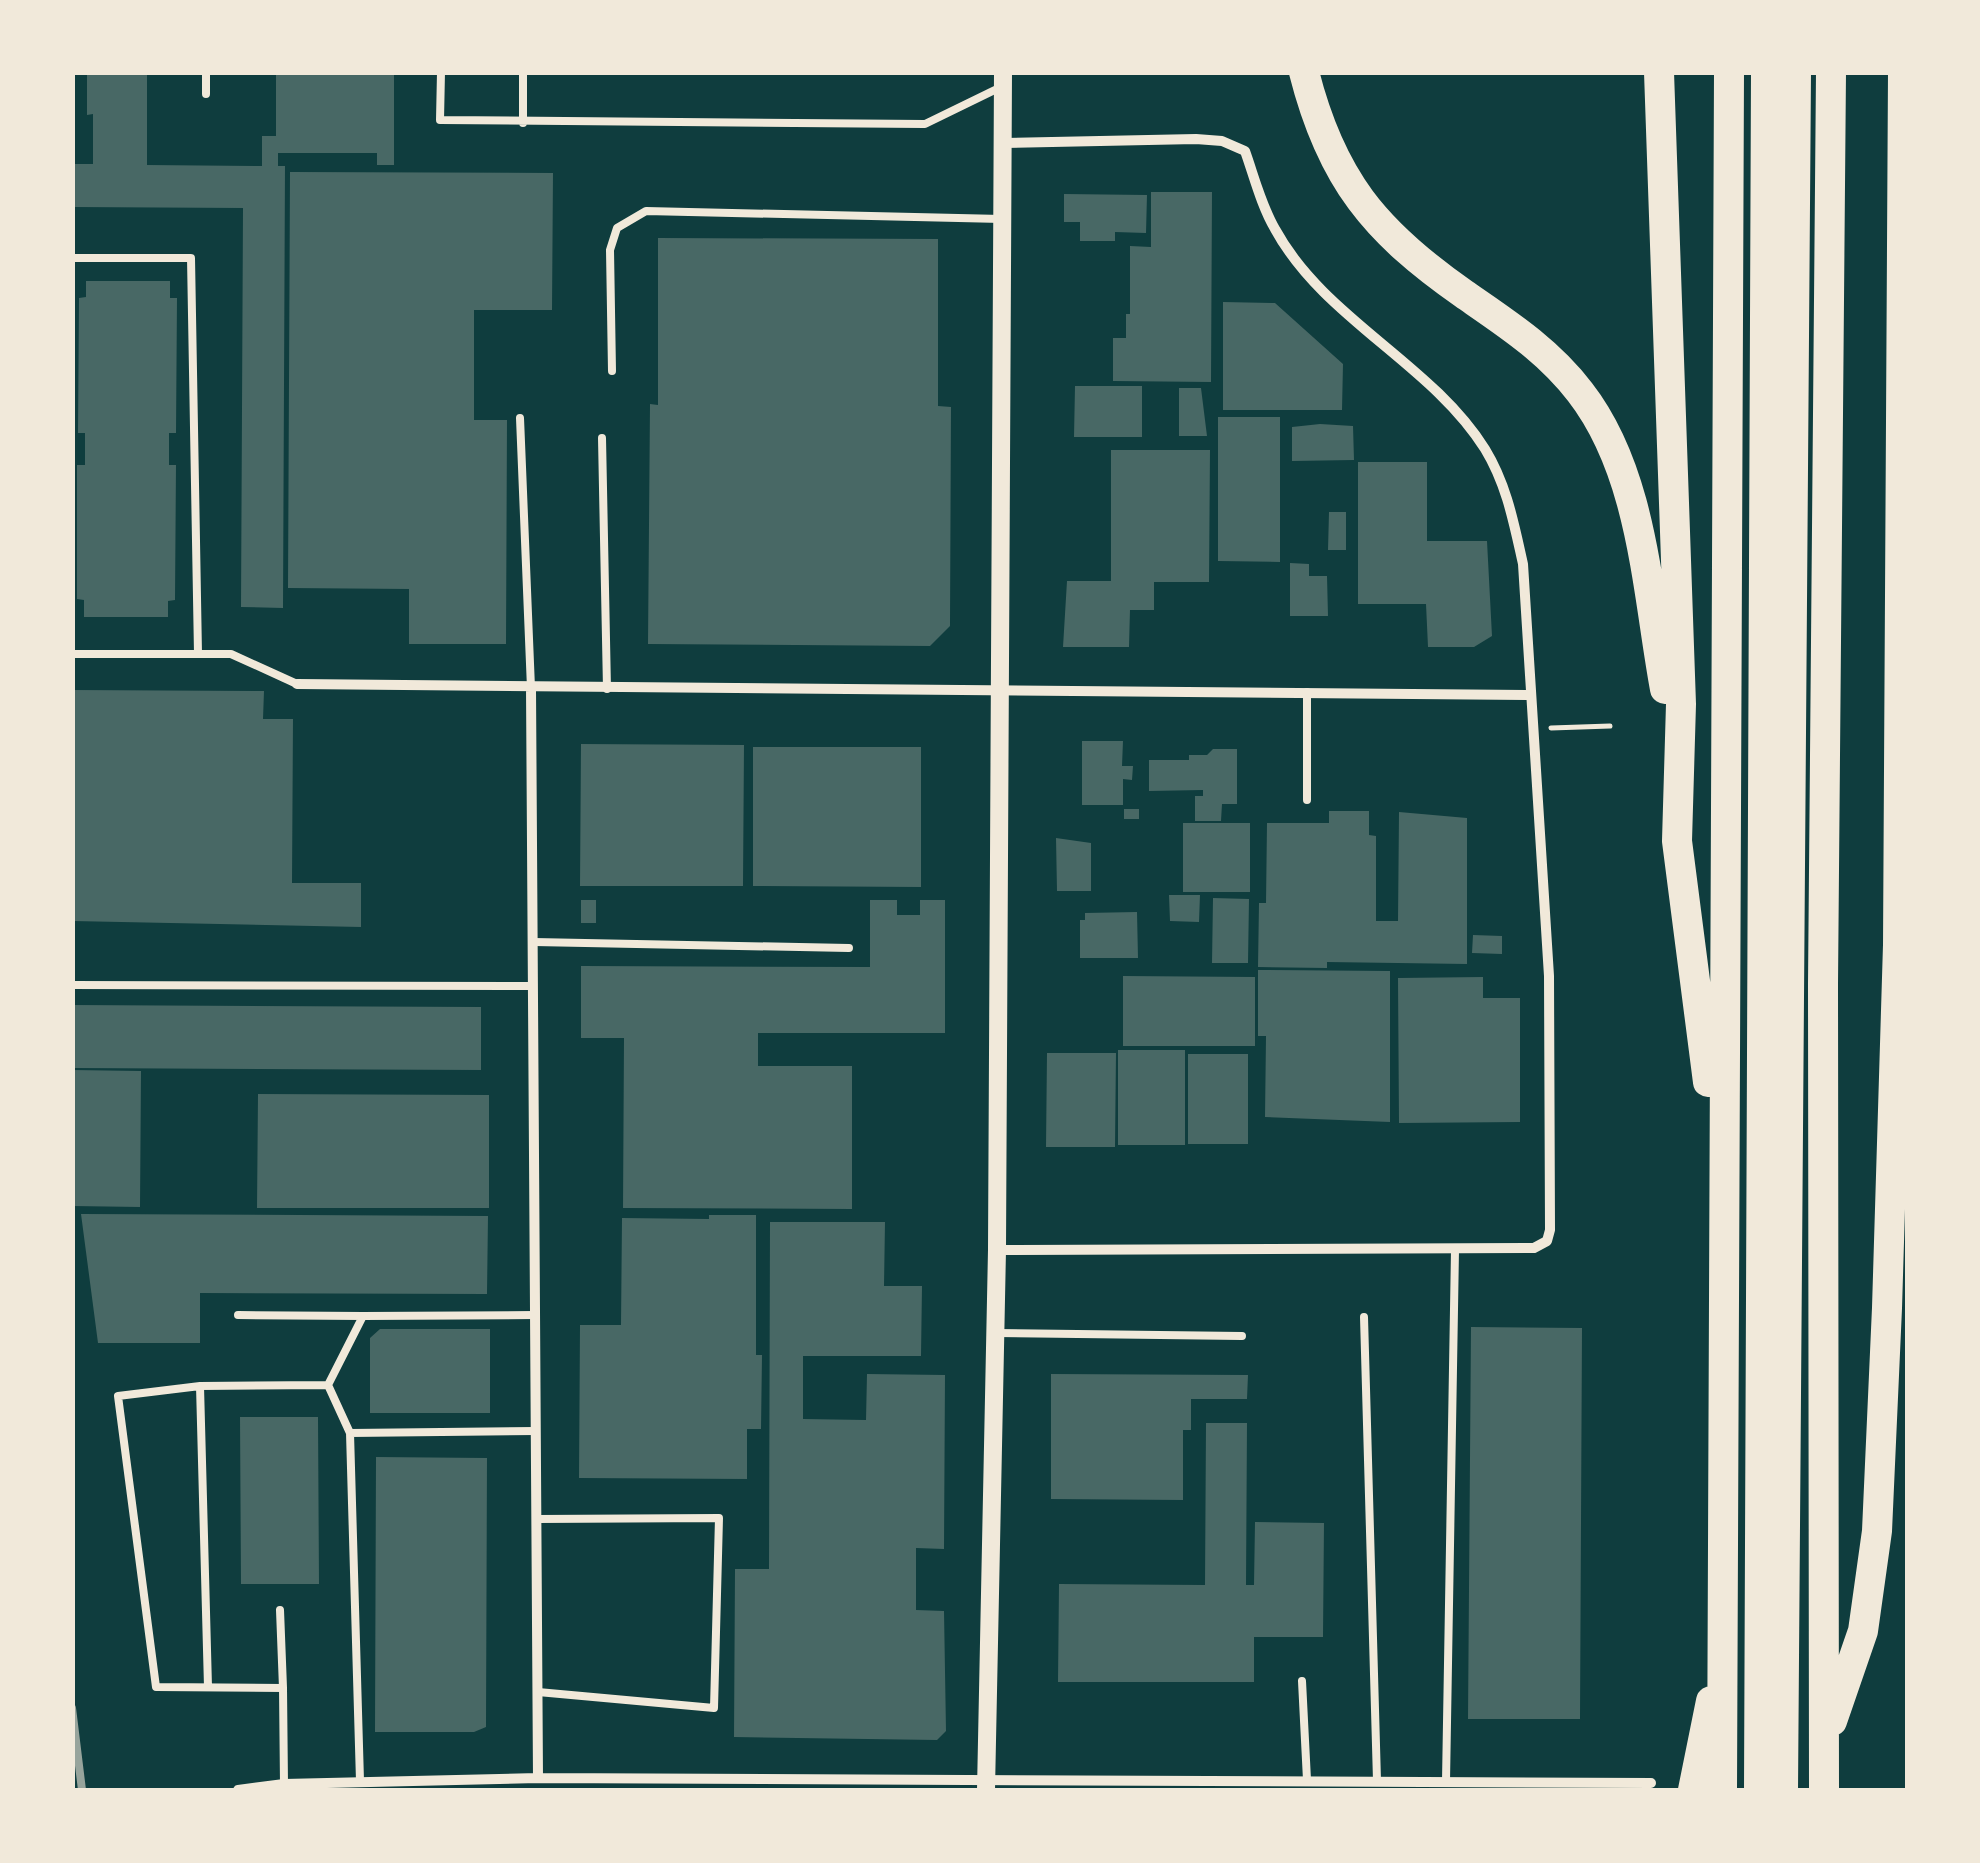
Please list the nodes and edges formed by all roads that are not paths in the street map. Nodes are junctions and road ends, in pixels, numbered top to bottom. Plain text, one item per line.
1 (206, 72) edge
2 (441, 72) edge
3 (524, 72) edge
4 (1304, 72) edge
5 (1659, 72) edge
6 (1728, 72) edge
7 (1766, 72) edge
8 (1796, 72) edge
9 (1831, 72) edge
10 (1903, 72) edge
11 (1003, 79) edge
12 (206, 94) dead end
13 (524, 124) junction
14 (1003, 143) junction
15 (1002, 218) junction
16 (72, 258) edge
17 (612, 371) dead end
18 (520, 418) dead end
19 (602, 438) dead end
20 (1908, 521) edge
21 (1900, 576) junction
22 (72, 654) edge
23 (198, 654) junction
24 (297, 684) joint
25 (531, 688) junction
26 (606, 689) junction
27 (999, 690) junction
28 (1307, 692) junction
29 (1531, 695) junction
30 (1677, 748) junction
31 (1307, 800) dead end
32 (534, 942) junction
33 (850, 948) dead end
34 (72, 985) edge
35 (533, 986) junction
36 (1724, 1201) junction
37 (998, 1250) junction
38 (1455, 1250) junction
39 (238, 1315) dead end
40 (535, 1315) junction
41 (363, 1316) junction
42 (1364, 1317) dead end
43 (996, 1333) junction
44 (1242, 1336) dead end
45 (328, 1385) junction
46 (200, 1386) junction
47 (536, 1431) junction
48 (350, 1433) junction
49 (537, 1519) junction
50 (280, 1610) dead end
51 (1302, 1680) dead end
52 (208, 1687) junction
53 (283, 1688) junction
54 (538, 1692) junction
55 (1772, 1741) junction
56 (1712, 1742) junction
57 (1824, 1742) junction
58 (538, 1778) junction
59 (1307, 1780) junction
60 (360, 1781) junction
61 (1377, 1781) junction
62 (1446, 1782) junction
63 (1651, 1783) dead end
64 (284, 1784) junction
65 (987, 1784) edge
66 (1325, 1785) edge
67 (238, 1790) edge
68 (1694, 1790) edge
69 (1722, 1790) edge
70 (1760, 1790) edge
71 (1782, 1790) edge
72 (1824, 1790) edge

1 - 12 lane
2 - 13 lane
3 - 13 lane
4 - 30 highway
5 - 30 highway
6 - 36 highway
7 - 55 highway
8 - 55 highway
9 - 57 highway
10 - 21 highway
11 - 13 lane
11 - 14 street
14 - 15 street
14 - 29 street
15 - 17 lane
15 - 27 street
16 - 23 lane
18 - 25 lane
19 - 26 lane
20 - 21 highway
21 - 57 highway
22 - 23 lane
23 - 24 lane
24 - 25 street
25 - 26 street
25 - 32 street
26 - 27 street
27 - 28 street
27 - 37 street
28 - 29 street
28 - 31 lane
29 - 38 street
30 - 36 highway
32 - 33 lane
32 - 35 street
34 - 35 lane
35 - 40 street
36 - 56 highway
37 - 38 street
37 - 43 street
38 - 62 lane
39 - 41 lane
40 - 41 lane
40 - 47 street
41 - 45 lane
42 - 61 lane
43 - 44 lane
43 - 65 street
45 - 46 lane
45 - 48 lane
46 - 52 lane
46 - 52 lane
47 - 48 lane
47 - 49 street
48 - 60 lane
49 - 54 street
49 - 54 lane
50 - 53 lane
51 - 59 lane
52 - 53 lane
53 - 64 lane
54 - 58 street
55 - 70 highway
55 - 71 highway
56 - 68 highway
56 - 69 highway
57 - 72 highway
58 - 60 street
58 - 65 street
59 - 65 street
59 - 66 street
60 - 64 street
61 - 62 street
61 - 66 street
62 - 63 street
64 - 67 street

